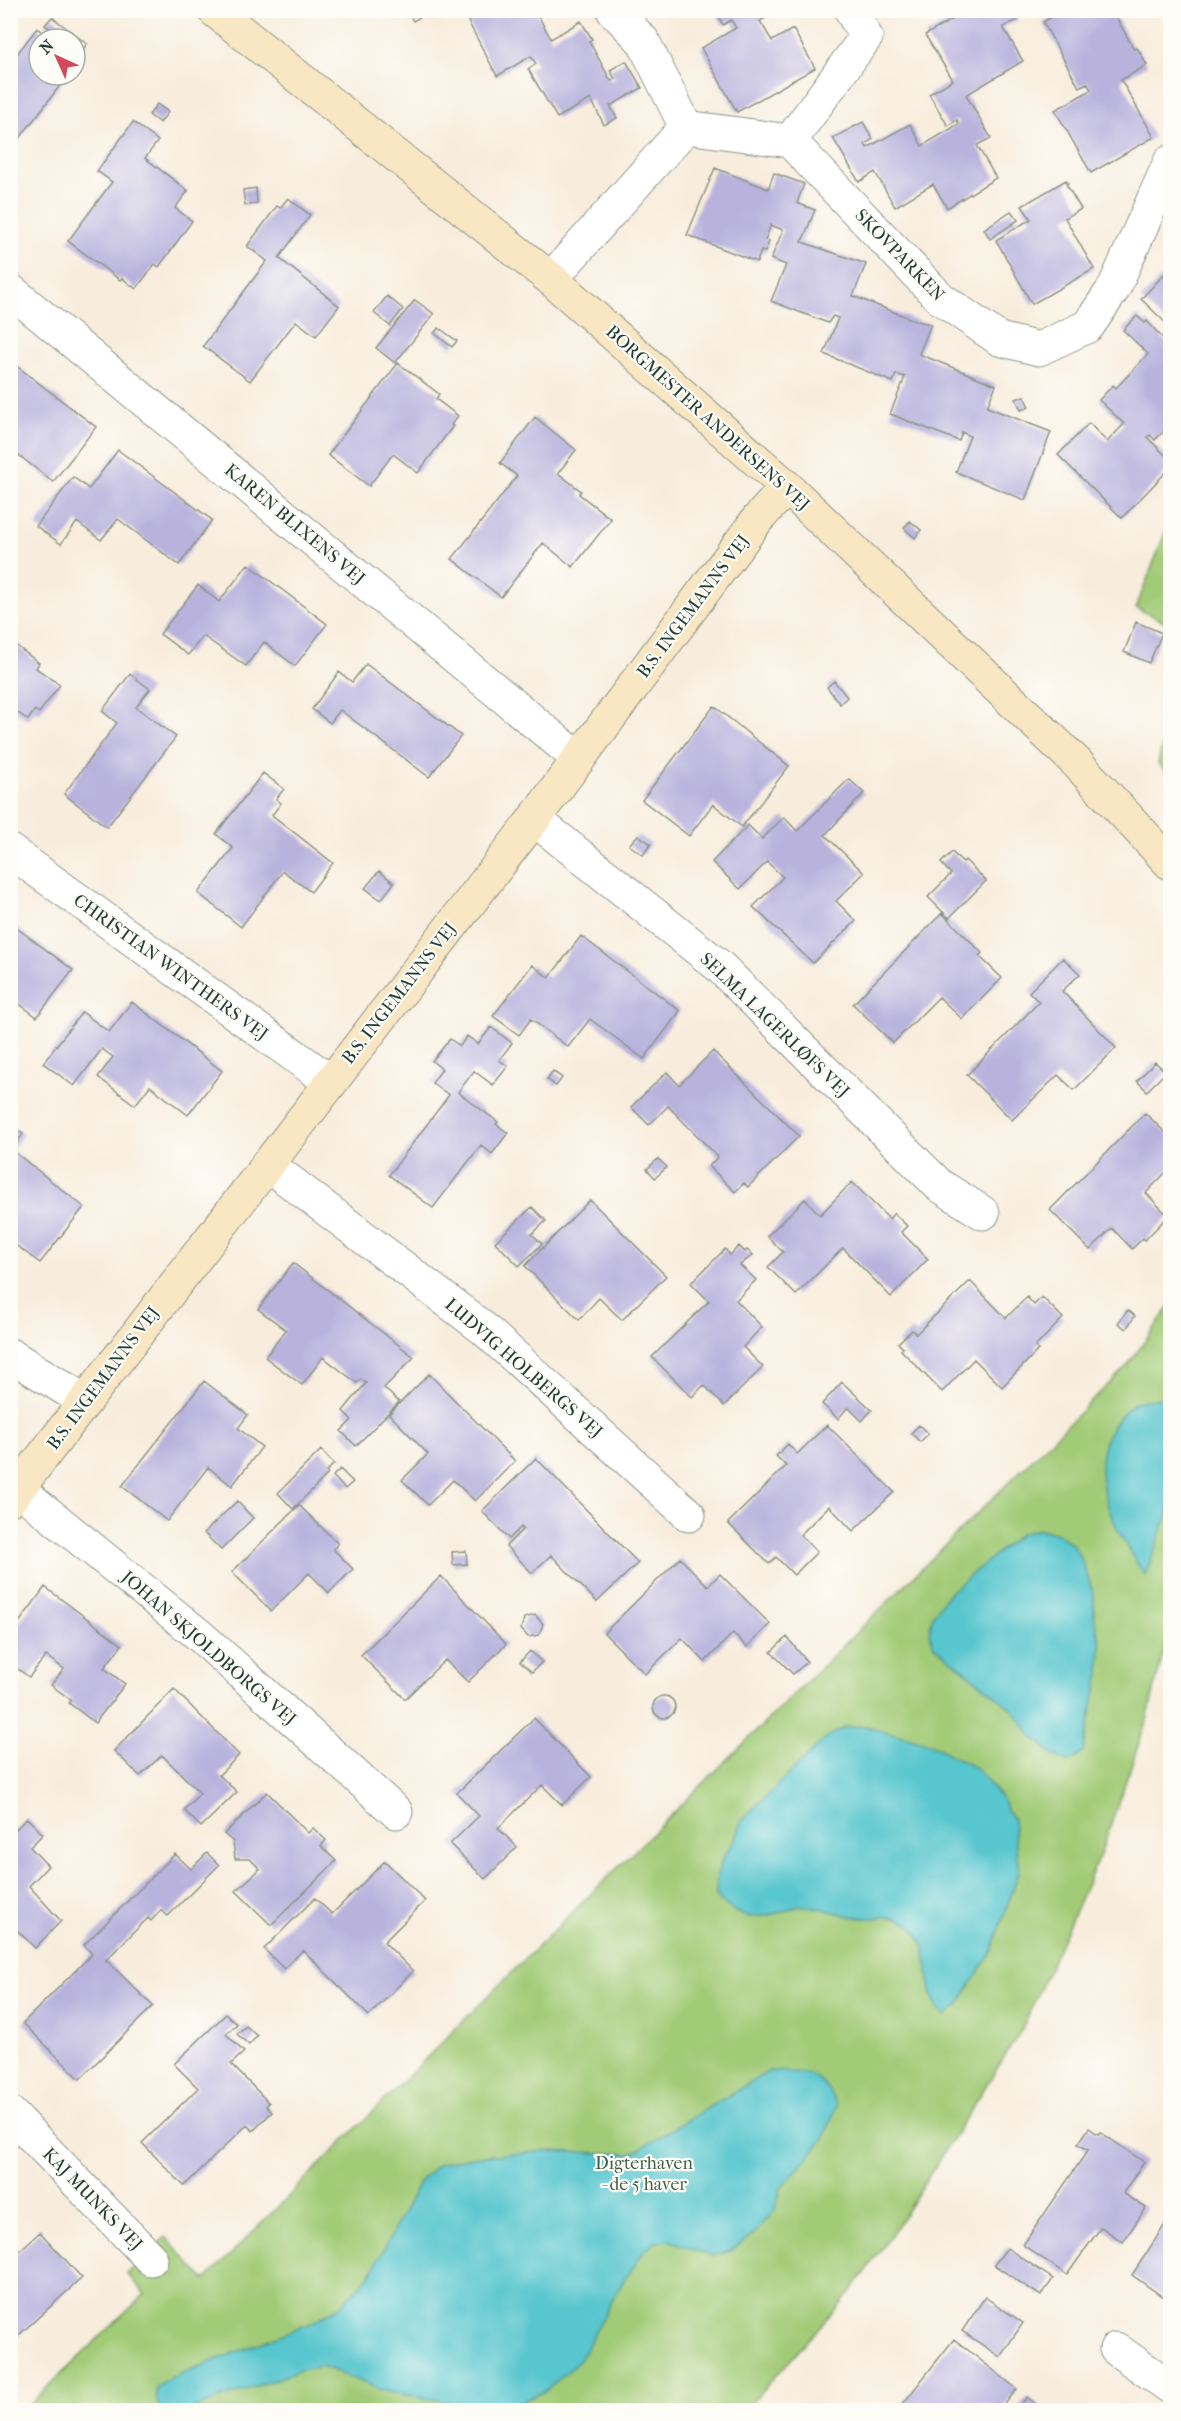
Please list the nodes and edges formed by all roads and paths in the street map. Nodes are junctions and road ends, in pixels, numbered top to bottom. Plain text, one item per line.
1 (214, 10) edge
2 (613, 10) edge
3 (851, 10) edge
4 (686, 127) junction
5 (790, 141) junction
6 (1170, 162) edge
7 (551, 279) junction
8 (10, 290) edge
9 (787, 487) junction
10 (579, 759) junction
11 (534, 819) junction
12 (10, 851) edge
13 (1170, 863) edge
14 (331, 1082) junction
15 (267, 1164) junction
16 (983, 1213) dead end
17 (10, 1355) edge
18 (85, 1401) junction
19 (14, 1494) edge
20 (689, 1515) dead end
21 (396, 1812) dead end
22 (10, 2113) edge
23 (151, 2259) dead end
24 (1116, 2349) dead end
25 (1170, 2387) edge

1 - 7 street, BORGMESTER ANDERSENS VEJ
2 - 4 street
3 - 5 street
4 - 5 street
4 - 7 street
5 - 6 street, SKOVPARKEN
7 - 9 street, BORGMESTER ANDERSENS VEJ
8 - 10 street, KAREN BLIXENS VEJ
9 - 10 street, B.S. INGEMANNS VEJ
9 - 13 street, BORGMESTER ANDERSENS VEJ
10 - 11 street, B.S. INGEMANNS VEJ
11 - 14 street, B.S. INGEMANNS VEJ
11 - 16 street, SELMA LAGERLØFS VEJ
12 - 14 street, CHRISTIAN WINTHERS VEJ
14 - 15 street, B.S. INGEMANNS VEJ
15 - 18 street, B.S. INGEMANNS VEJ
15 - 20 street, LUDVIG HOLBERGS VEJ
17 - 18 street
18 - 19 street, B.S. INGEMANNS VEJ
19 - 21 street, JOHAN SKJOLDBORGS VEJ
22 - 23 street, KAJ MUNKS VEJ
24 - 25 street

